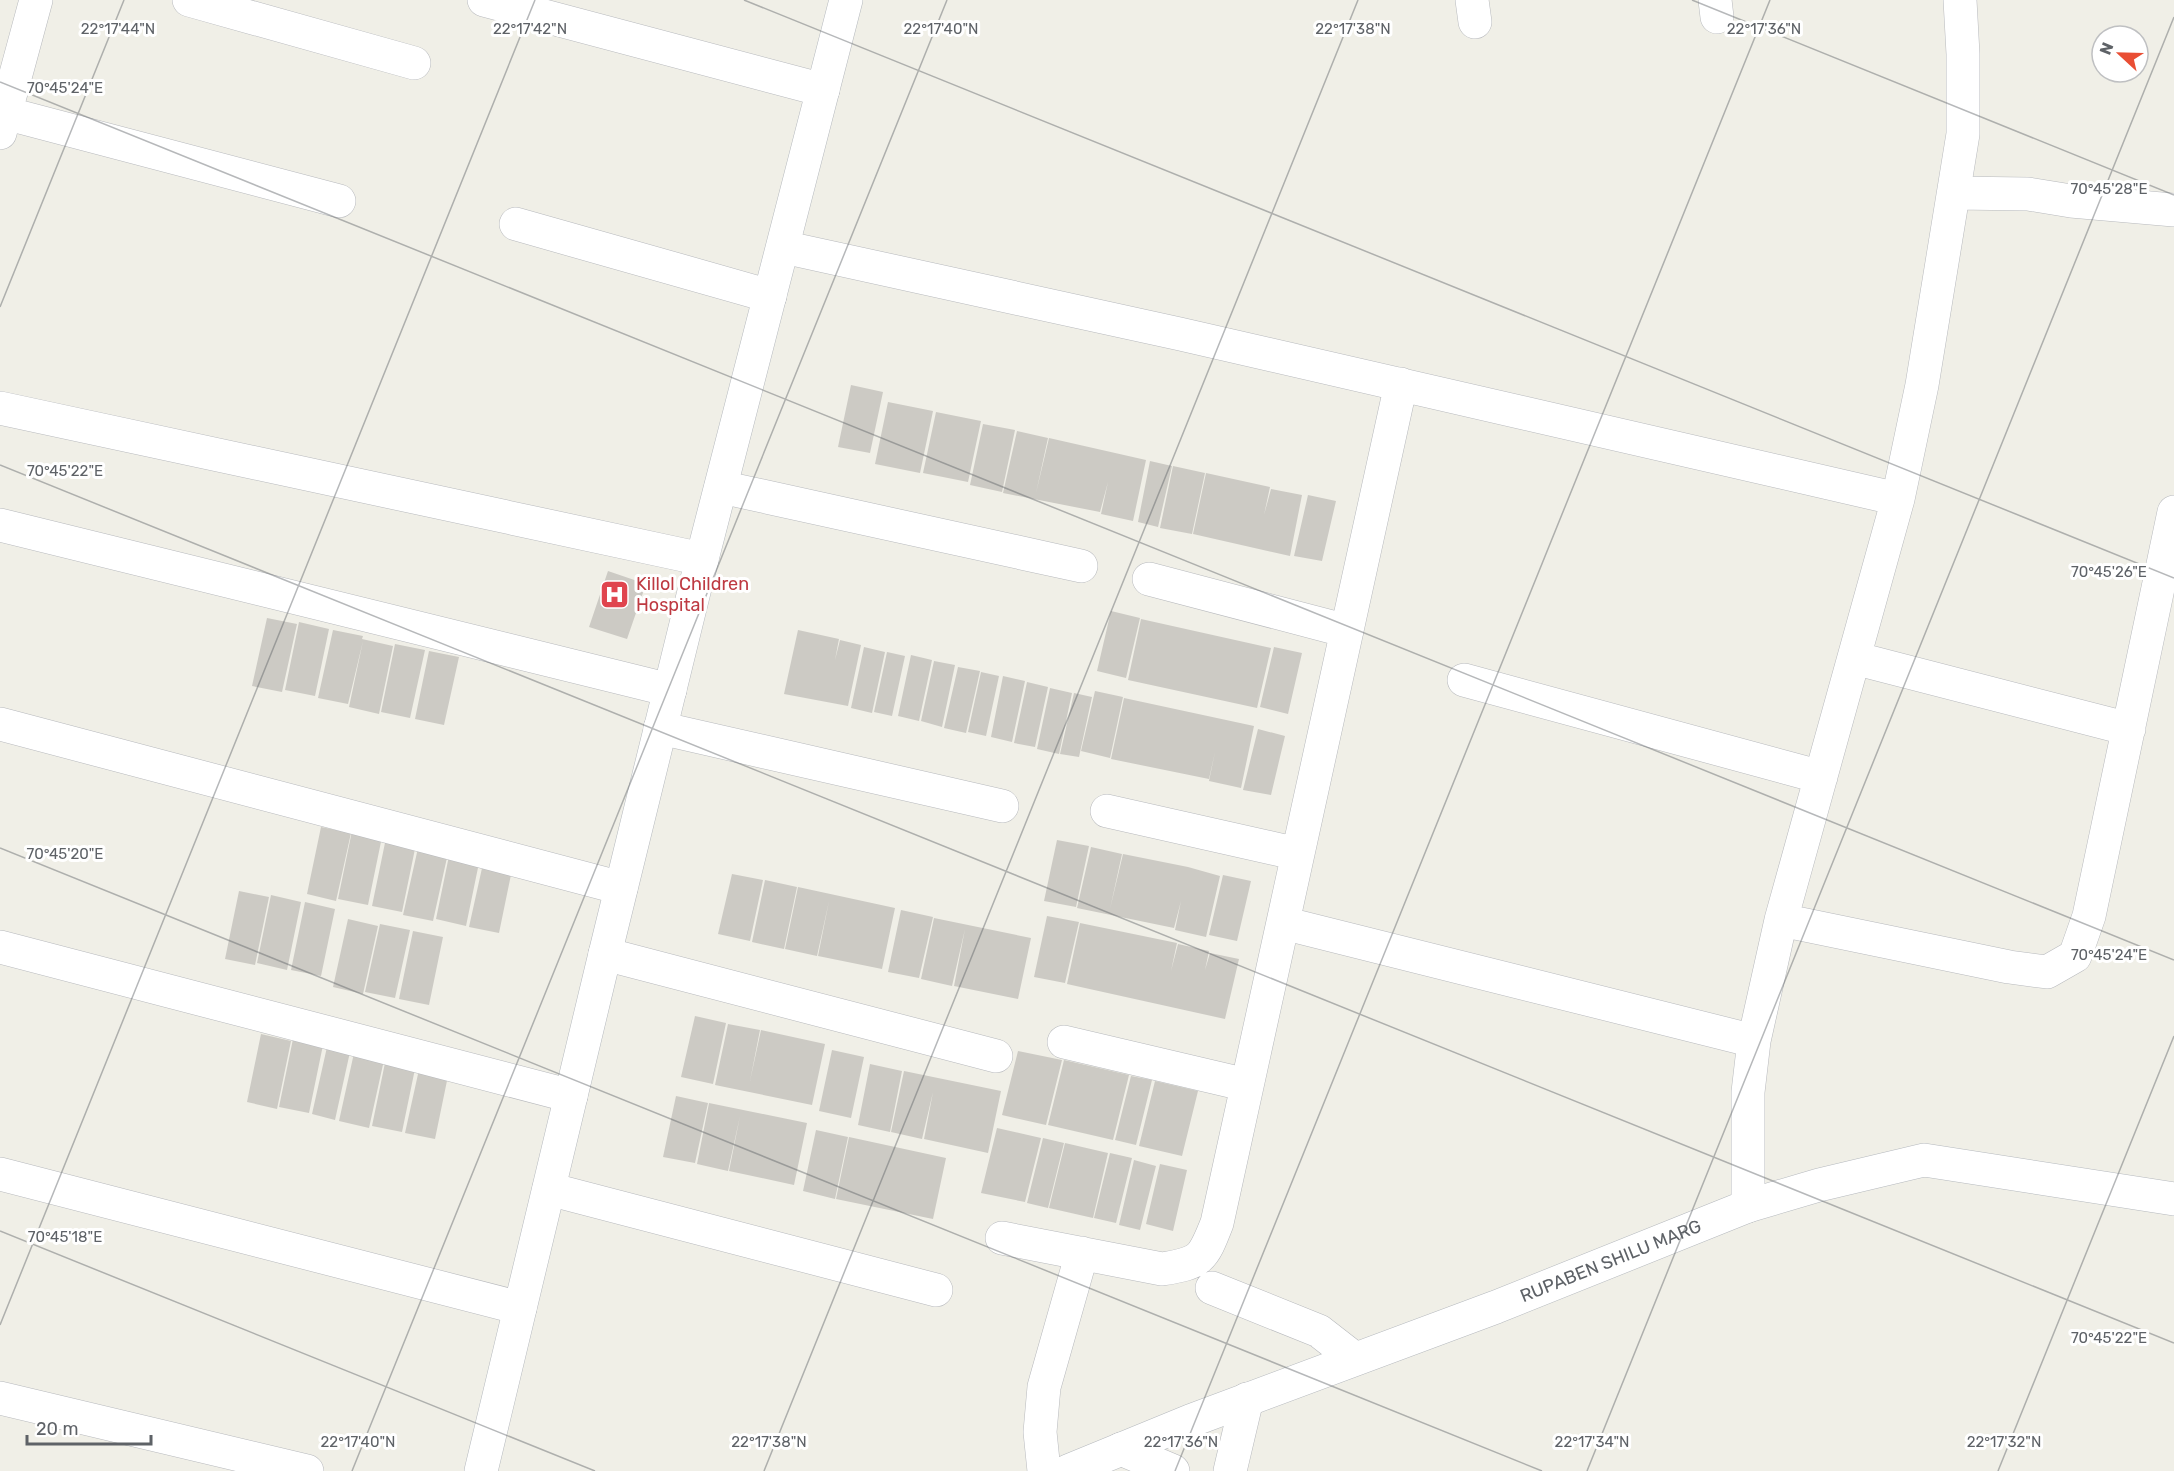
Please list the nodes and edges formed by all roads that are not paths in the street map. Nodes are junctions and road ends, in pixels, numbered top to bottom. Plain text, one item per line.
1 (36, 0) edge
2 (189, 0) edge
3 (484, 0) edge
4 (846, 0) edge
5 (1960, 0) edge
6 (414, 63) dead end
7 (823, 90) junction
8 (3, 123) edge
9 (1955, 194) junction
10 (339, 201) dead end
11 (2174, 210) edge
12 (516, 224) dead end
13 (783, 247) junction
14 (770, 296) junction
15 (1401, 384) junction
16 (0, 408) edge
17 (721, 487) junction
18 (1898, 499) junction
19 (2174, 512) edge
20 (0, 525) edge
21 (702, 559) junction
22 (1081, 566) dead end
23 (1149, 579) dead end
24 (1347, 632) junction
25 (1854, 658) junction
26 (1464, 680) dead end
27 (670, 690) junction
28 (0, 724) edge
29 (660, 728) junction
30 (2129, 729) junction
31 (1821, 777) junction
32 (1002, 806) dead end
33 (1107, 812) dead end
34 (1298, 854) junction
35 (621, 888) junction
36 (1781, 920) junction
37 (1283, 923) junction
38 (0, 947) edge
39 (605, 954) junction
40 (1754, 1041) junction
41 (1064, 1042) dead end
42 (996, 1056) dead end
43 (1247, 1085) junction
44 (571, 1095) junction
45 (0, 1174) edge
46 (549, 1189) junction
47 (2174, 1199) edge
48 (1748, 1206) junction
49 (1002, 1238) dead end
50 (1082, 1253) junction
51 (1212, 1288) dead end
52 (936, 1290) dead end
53 (520, 1308) junction
54 (1355, 1359) junction
55 (0, 1398) edge
56 (1247, 1400) junction
57 (1121, 1449) junction
58 (307, 1471) edge
59 (481, 1471) edge
60 (1044, 1471) edge
61 (1068, 1471) edge
62 (1173, 1471) edge
63 (1230, 1471) edge

1 - 8 street
2 - 6 street
3 - 7 street
4 - 7 street
5 - 9 street
7 - 13 street
8 - 10 street
9 - 11 street
9 - 18 street
12 - 14 street
13 - 14 street
13 - 15 street
14 - 17 street
15 - 18 street
15 - 24 street
16 - 21 street
17 - 21 street
17 - 22 street
18 - 25 street
19 - 30 street
20 - 27 street
21 - 27 street
23 - 24 street
24 - 34 street
25 - 30 street
25 - 31 street
26 - 31 street
27 - 29 street
28 - 35 street
29 - 32 street
29 - 35 street
30 - 36 street
31 - 36 street
33 - 34 street
34 - 37 street
35 - 39 street
36 - 40 street
37 - 40 street
37 - 43 street
38 - 44 street
39 - 42 street
39 - 44 street
40 - 48 street
41 - 43 street
43 - 50 street
44 - 46 street
45 - 53 street
46 - 52 street
46 - 53 street
47 - 48 street, RUPABEN SHILU MARG
48 - 54 street, RUPABEN SHILU MARG
49 - 50 street
50 - 60 street
51 - 54 street
53 - 59 street
54 - 56 street, RUPABEN SHILU MARG
55 - 58 street
56 - 57 street, RUPABEN SHILU MARG
56 - 63 street
57 - 61 street, RUPABEN SHILU MARG
57 - 62 street

